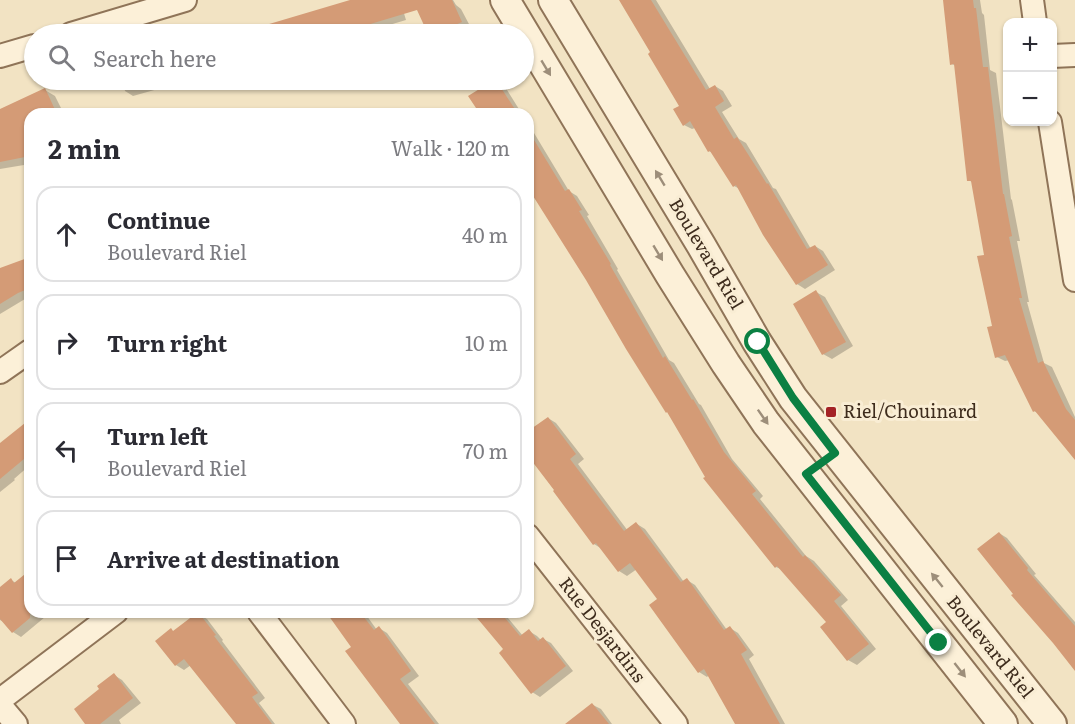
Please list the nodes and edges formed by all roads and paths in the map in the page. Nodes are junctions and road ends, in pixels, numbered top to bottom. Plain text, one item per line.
1 (185, 0) edge
2 (505, 0) edge
3 (553, 0) edge
4 (1032, 0) edge
5 (1034, 18) edge
6 (105, 24) edge
7 (519, 24) edge
8 (24, 48) edge
9 (534, 48) edge
10 (1075, 55) edge
11 (0, 56) edge
12 (1057, 56) edge
13 (1051, 126) edge
14 (1075, 280) edge
15 (24, 355) edge
16 (0, 372) edge
17 (835, 453) junction
18 (806, 474) junction
19 (534, 544) edge
20 (108, 618) edge
21 (264, 618) edge
22 (0, 700) edge
23 (0, 705) edge
24 (16, 724) edge
25 (344, 724) edge
26 (676, 724) edge
27 (1003, 724) edge
28 (1052, 724) edge

1 - 6 street
2 -> 7 street, Boulevard Riel
17 -> 3 street, Boulevard Riel
4 - 5 street
8 - 11 street
9 -> 18 street, Boulevard Riel
10 - 12 street
13 - 14 street
15 - 16 street
17 - 18 street
28 -> 17 street, Boulevard Riel
18 -> 27 street, Boulevard Riel
19 - 26 street, Rue Desjardins
20 - 22 street
21 - 25 street
23 - 24 street

